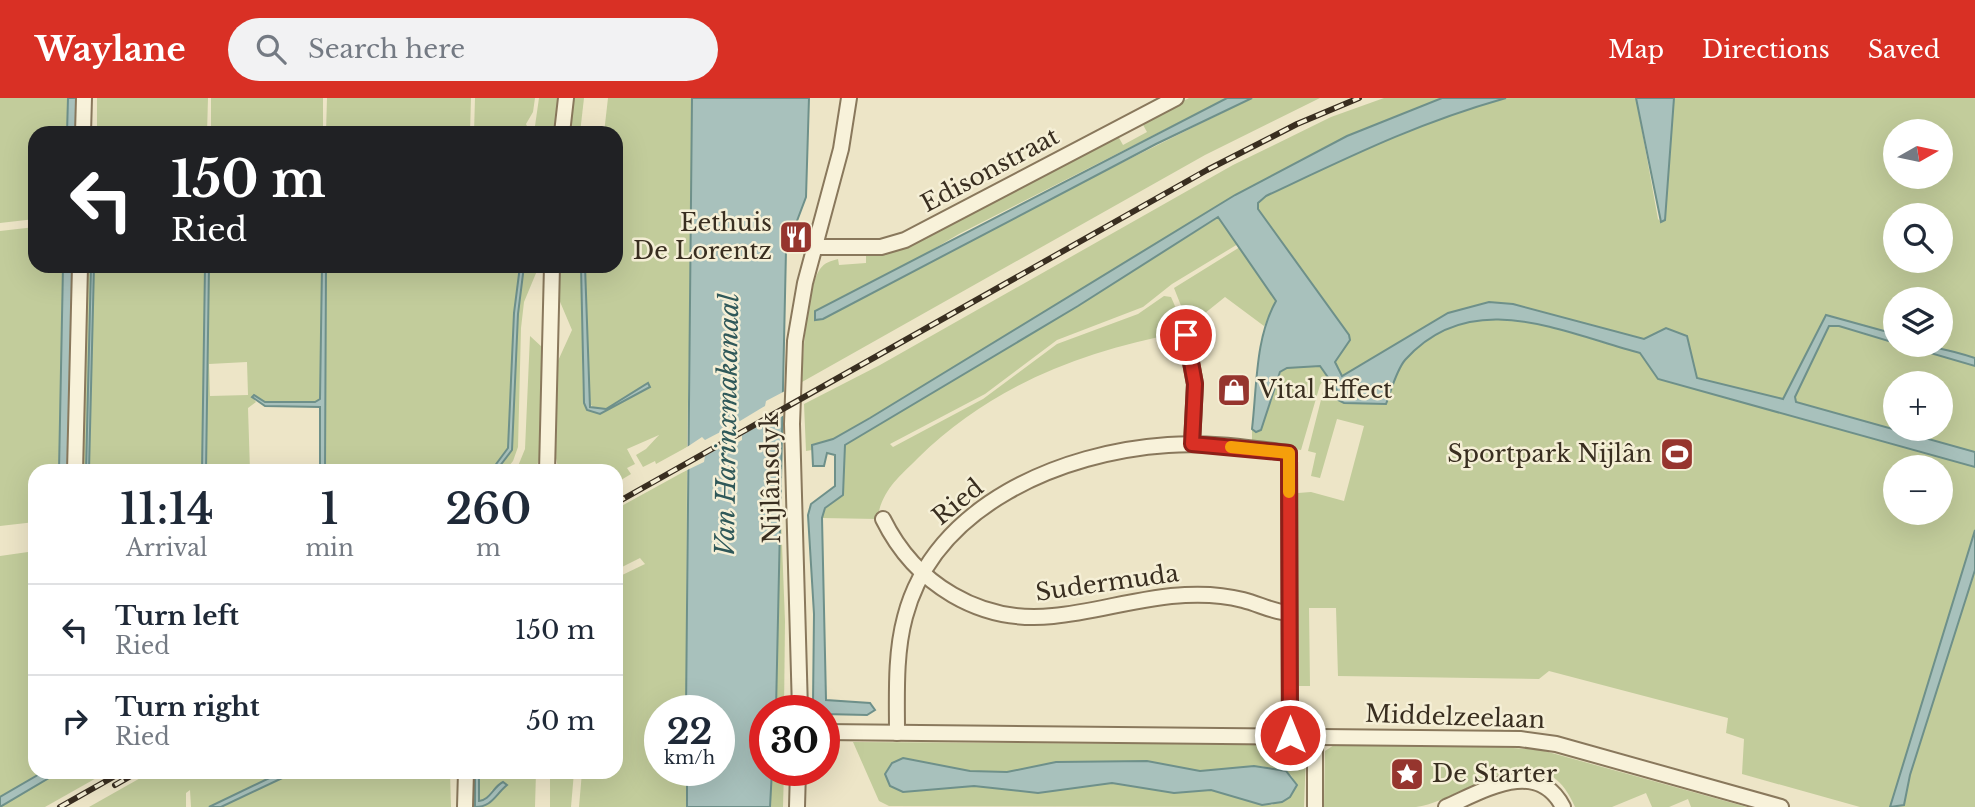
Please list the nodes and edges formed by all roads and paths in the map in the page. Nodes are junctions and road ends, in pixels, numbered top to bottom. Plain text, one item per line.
1 (84, 98) edge
2 (566, 98) edge
3 (849, 98) edge
4 (1176, 98) edge
5 (83, 126) edge
6 (563, 126) edge
7 (815, 247) junction
8 (80, 273) edge
9 (552, 273) edge
10 (1186, 335) dead end
11 (1192, 444) junction
12 (75, 464) edge
13 (547, 464) edge
14 (883, 519) dead end
15 (922, 574) junction
16 (1290, 613) junction
17 (800, 695) edge
18 (840, 732) edge
19 (897, 733) junction
20 (1290, 735) junction
21 (1315, 736) junction
22 (466, 779) edge
23 (797, 786) edge
24 (466, 807) edge
25 (797, 807) edge
26 (1315, 807) edge
27 (1446, 807) edge
28 (1563, 807) edge
29 (1781, 807) edge

1 - 5 street
2 - 6 street
3 - 7 street, Nijlânsdyk
4 - 7 street, Edisonstraat
7 - 17 street, Nijlânsdyk
8 - 12 street
9 - 13 street
10 - 11 street
11 - 15 street, Ried
11 - 16 street, Ried
14 - 15 street, Sudermuda
15 - 16 street, Sudermuda
15 - 19 street, Ried
16 - 20 street, Ried
18 - 19 street, Middelzeelaan
19 - 20 street, Middelzeelaan
20 - 21 street, Middelzeelaan
21 - 26 street
21 - 29 street, Middelzeelaan
22 - 24 street
23 - 25 street
27 - 28 street

